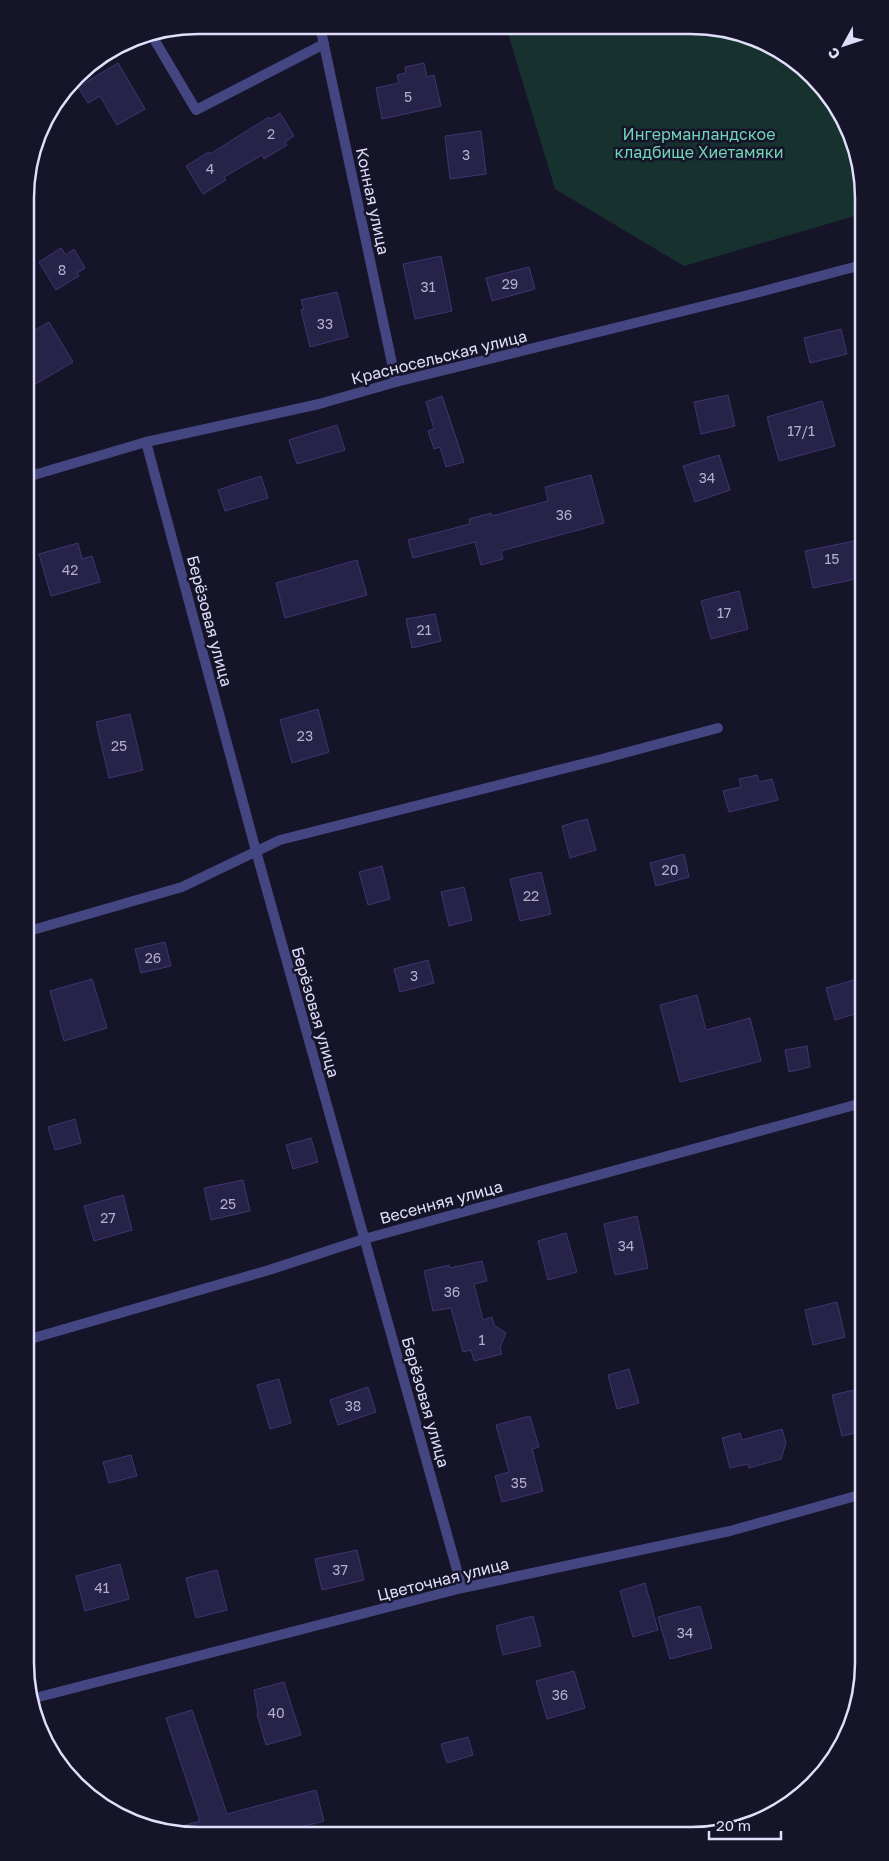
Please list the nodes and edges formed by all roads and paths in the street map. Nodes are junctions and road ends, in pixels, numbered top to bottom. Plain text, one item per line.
1 (322, 34) edge
2 (154, 40) edge
3 (324, 44) junction
4 (855, 267) edge
5 (396, 382) junction
6 (146, 442) junction
7 (34, 475) edge
8 (718, 728) dead end
9 (256, 852) junction
10 (34, 930) edge
11 (855, 1105) edge
12 (364, 1239) junction
13 (34, 1338) edge
14 (855, 1496) edge
15 (462, 1588) junction
16 (38, 1697) edge

1 - 3 street, Конная улица
2 - 3 street
3 - 5 street, Конная улица
4 - 5 street, Красносельская улица
5 - 6 street, Красносельская улица
6 - 7 street, Красносельская улица
6 - 9 street, Берёзовая улица
8 - 9 street
9 - 10 street
9 - 12 street, Берёзовая улица
11 - 12 street, Весенняя улица
12 - 13 street, Весенняя улица
12 - 15 street, Берёзовая улица
14 - 15 street, Цветочная улица
15 - 16 street, Цветочная улица

